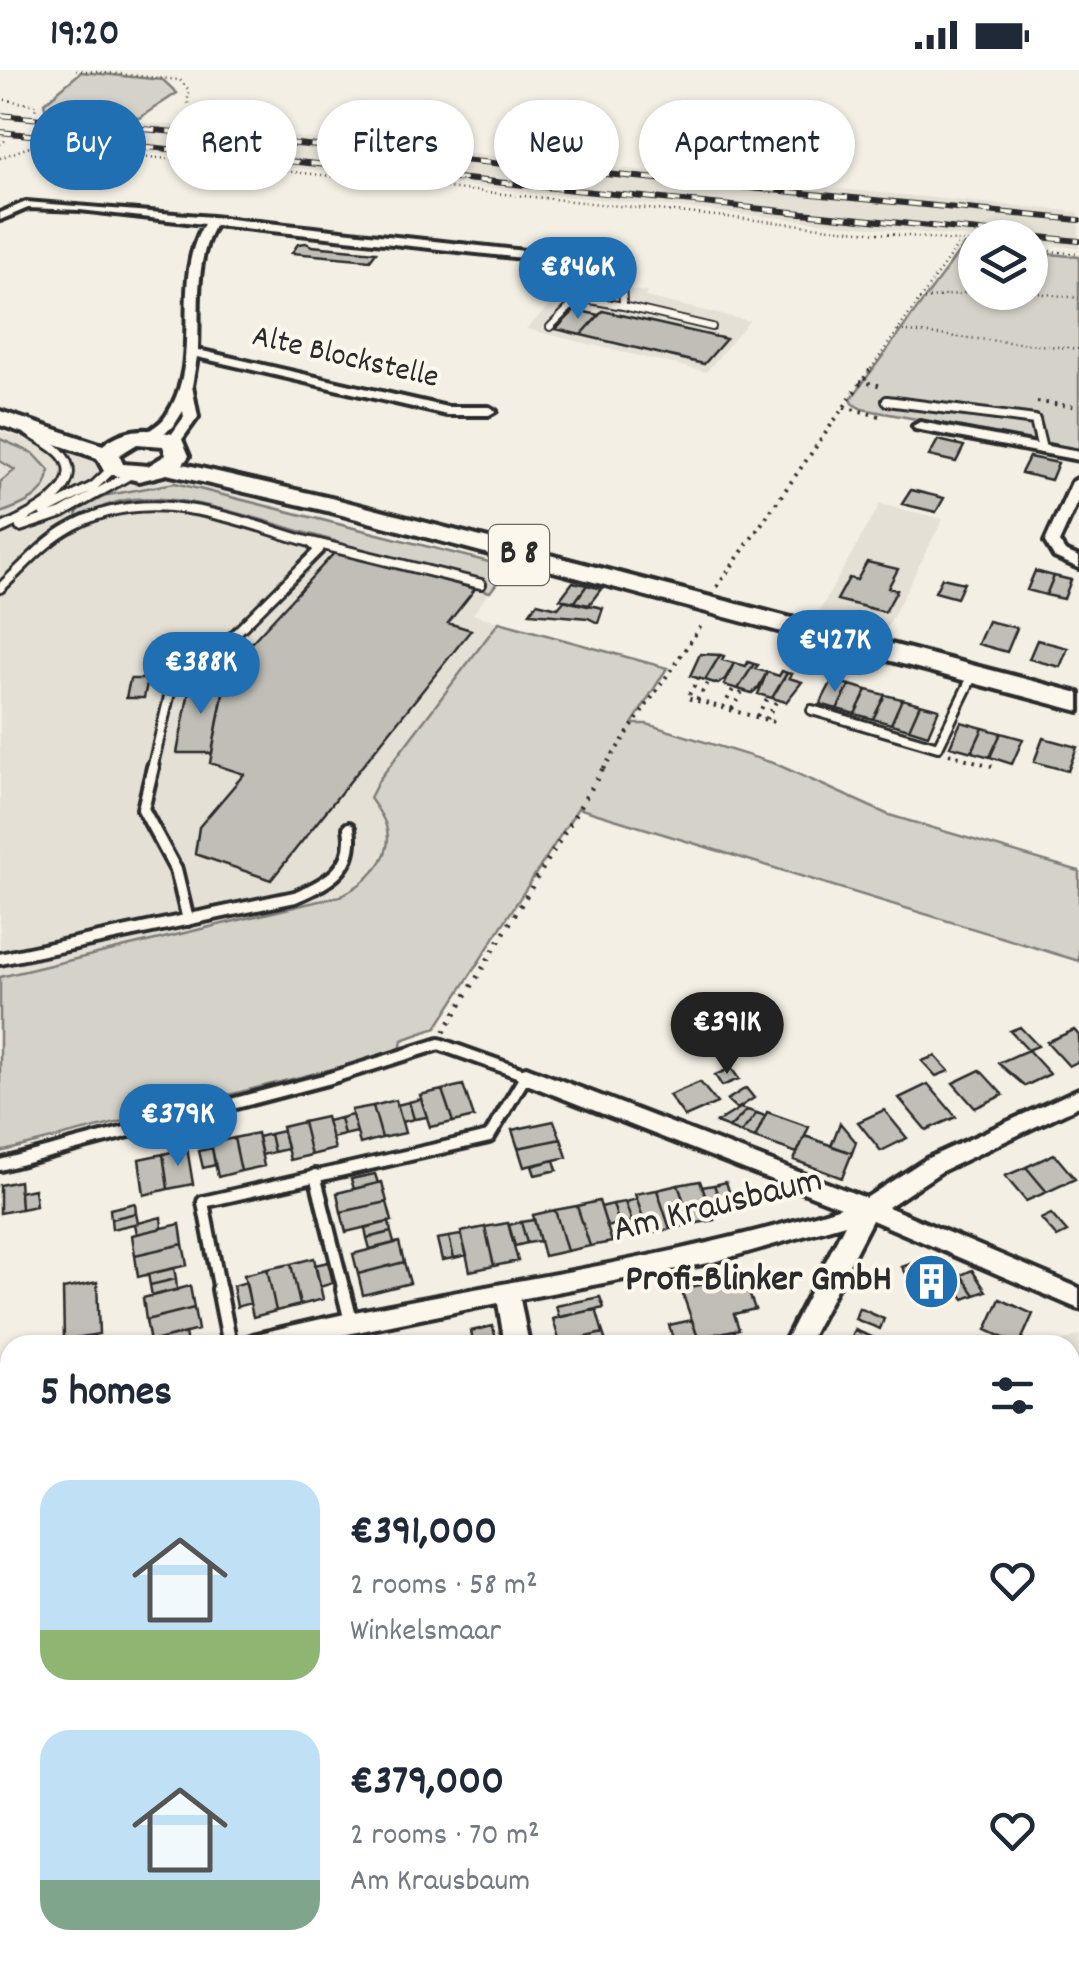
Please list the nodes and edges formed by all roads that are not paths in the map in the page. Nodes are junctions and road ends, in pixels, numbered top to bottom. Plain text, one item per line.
1 (0, 218) edge
2 (212, 220) junction
3 (622, 275) joint
4 (623, 306) junction
5 (550, 326) dead end
6 (712, 327) dead end
7 (190, 352) junction
8 (186, 387) junction
9 (887, 401) dead end
10 (488, 411) dead end
11 (6, 420) edge
12 (920, 426) dead end
13 (148, 436) junction
14 (1042, 449) junction
15 (172, 455) junction
16 (1079, 456) edge
17 (118, 459) junction
18 (1079, 482) edge
19 (62, 513) junction
20 (26, 518) junction
21 (0, 530) edge
22 (62, 532) junction
23 (310, 542) junction
24 (1079, 562) edge
25 (482, 584) dead end
26 (0, 588) edge
27 (974, 675) junction
28 (1079, 702) edge
29 (812, 710) dead end
30 (349, 828) dead end
31 (188, 920) junction
32 (0, 959) edge
33 (526, 1075) junction
34 (1079, 1096) edge
35 (0, 1164) edge
36 (315, 1175) junction
37 (868, 1208) junction
38 (508, 1294) junction
39 (1079, 1299) edge
40 (351, 1322) junction
41 (228, 1335) edge
42 (296, 1335) edge
43 (515, 1335) edge
44 (800, 1335) edge

1 - 2 street
2 - 3 street
2 - 7 street
3 - 4 lane
4 - 5 lane
4 - 6 lane
7 - 8 street
7 - 10 street, Alte Blockstelle
8 - 13 street
8 - 15 street
9 - 14 lane
11 - 17 main road, B 8
11 - 20 lane
12 - 14 street
13 - 15 main road, B 8
13 - 17 main road, B 8
14 - 16 street
15 - 17 main road, B 8
15 - 27 main road, B 8
17 - 19 lane
17 - 20 lane
18 - 24 street
19 - 21 lane
19 - 22 lane
20 - 21 lane
22 - 23 lane
22 - 26 lane
23 - 25 lane
23 - 31 lane
27 - 28 main road, B 8
27 - 29 lane
30 - 31 lane
31 - 32 lane
33 - 35 lane
33 - 36 lane
33 - 37 street
34 - 37 street, Am Krausbaum
36 - 40 lane
36 - 41 lane
37 - 38 street, Am Krausbaum
37 - 39 street
37 - 44 street
38 - 40 street, Am Krausbaum
38 - 43 street
40 - 42 street, Am Krausbaum

